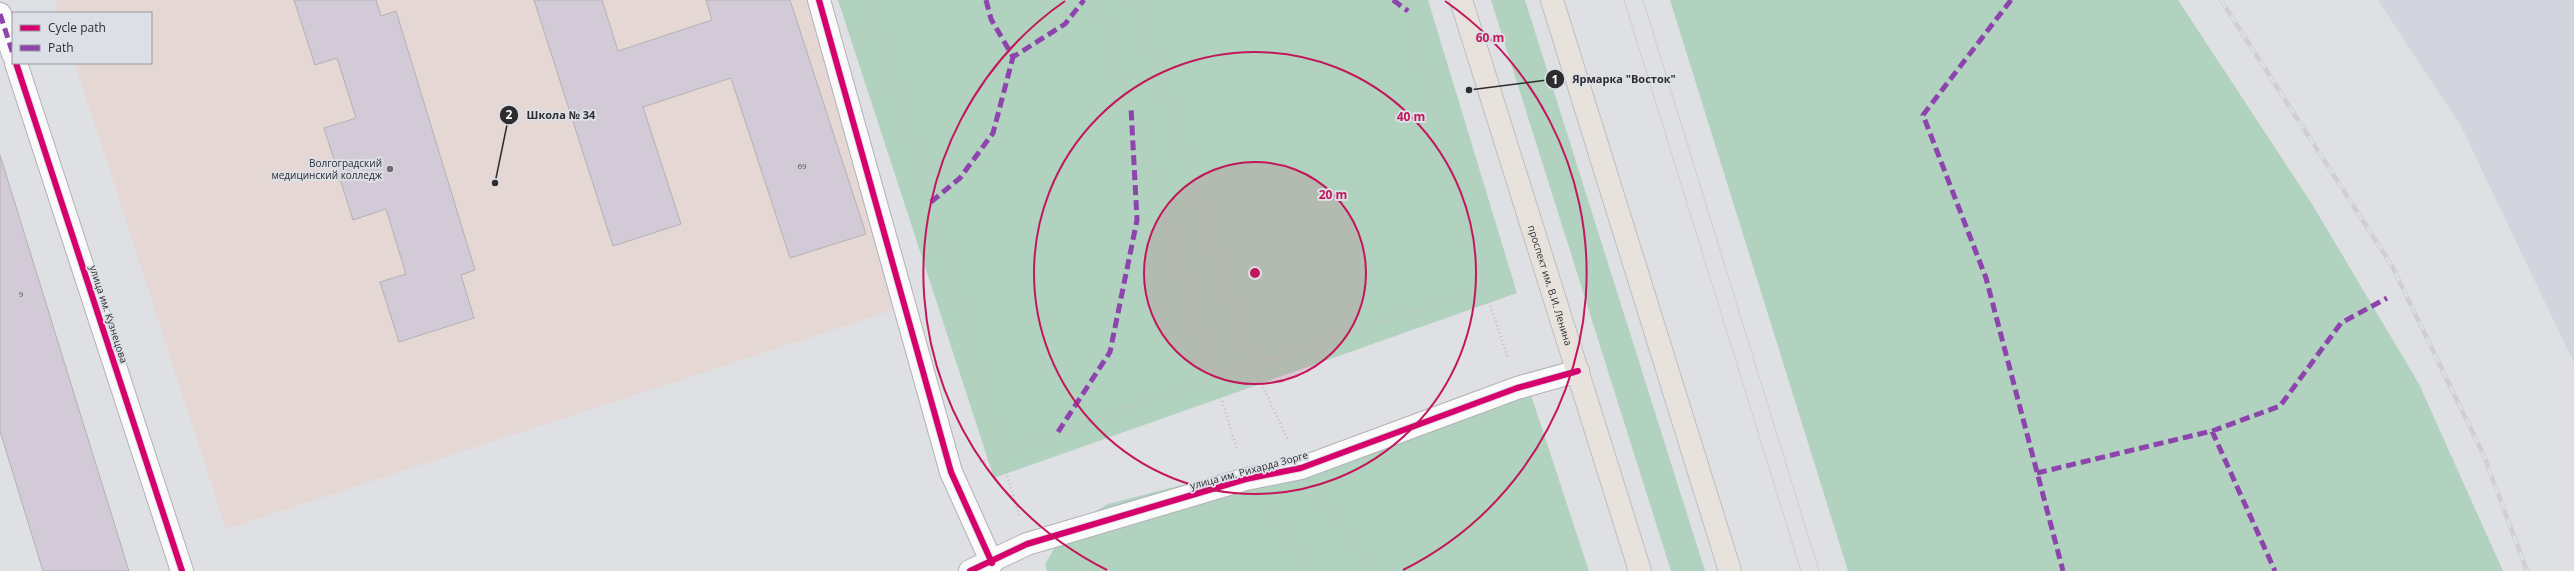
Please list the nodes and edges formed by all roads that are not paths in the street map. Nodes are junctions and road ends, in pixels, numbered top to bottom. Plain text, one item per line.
1 (819, 0) edge
2 (1461, 0) edge
3 (1552, 0) edge
4 (0, 14) edge
5 (12, 51) edge
6 (16, 64) edge
7 (1578, 371) junction
8 (992, 563) junction
9 (182, 571) edge
10 (970, 571) edge
11 (1640, 571) edge
12 (1730, 571) edge

1 - 8 street
2 - 7 main road, проспект им. В.И. Ленина
3 - 12 main road
4 - 5 street
6 - 9 street, улица им. Кузнецова
7 - 8 street, улица им. Рихарда Зорге
7 - 11 main road, проспект им. В.И. Ленина
8 - 10 street, улица им. Рихарда Зорге

